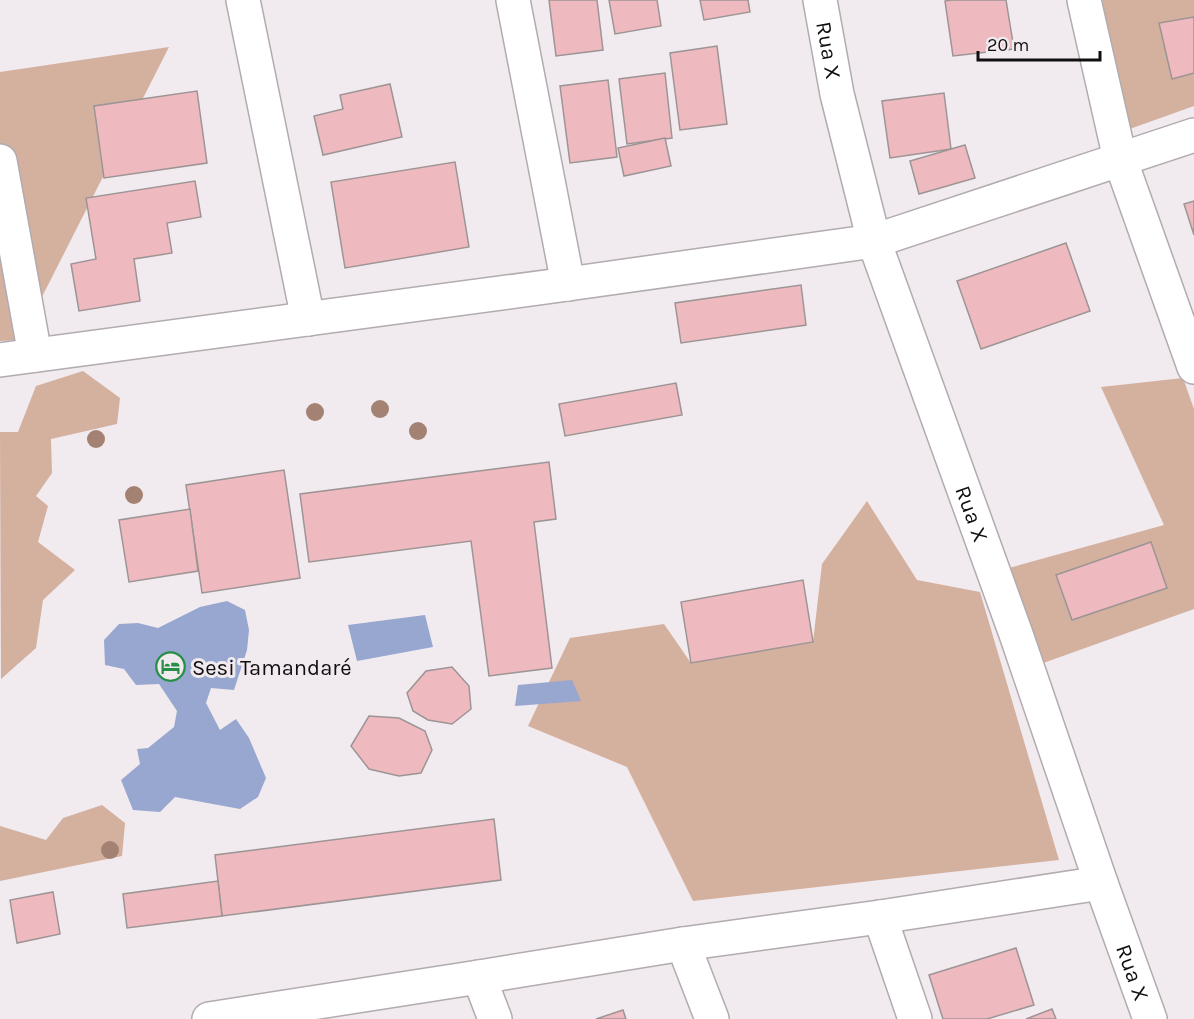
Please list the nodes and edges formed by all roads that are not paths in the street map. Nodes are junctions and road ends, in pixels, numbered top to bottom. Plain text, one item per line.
1 (243, 0) edge
2 (513, 0) edge
3 (820, 0) edge
4 (1084, 0) edge
5 (1194, 135) edge
6 (1120, 159) junction
7 (0, 161) edge
8 (874, 241) junction
9 (568, 285) junction
10 (308, 319) junction
11 (35, 355) junction
12 (0, 360) edge
13 (1194, 367) edge
14 (1101, 883) junction
15 (880, 917) junction
16 (683, 944) junction
17 (479, 977) junction
18 (209, 1019) edge
19 (495, 1019) edge
20 (712, 1019) edge
21 (915, 1019) edge
22 (1150, 1019) edge

1 - 10 street
2 - 9 street
3 - 8 street, Rua X
4 - 6 street
5 - 6 street
6 - 8 street
6 - 13 street
7 - 11 street
8 - 9 street
8 - 14 street, Rua X
9 - 10 street
10 - 11 street
11 - 12 street
14 - 15 street
14 - 22 street, Rua X
15 - 16 street
15 - 21 street
16 - 17 street
16 - 20 street
17 - 18 street
17 - 19 street

